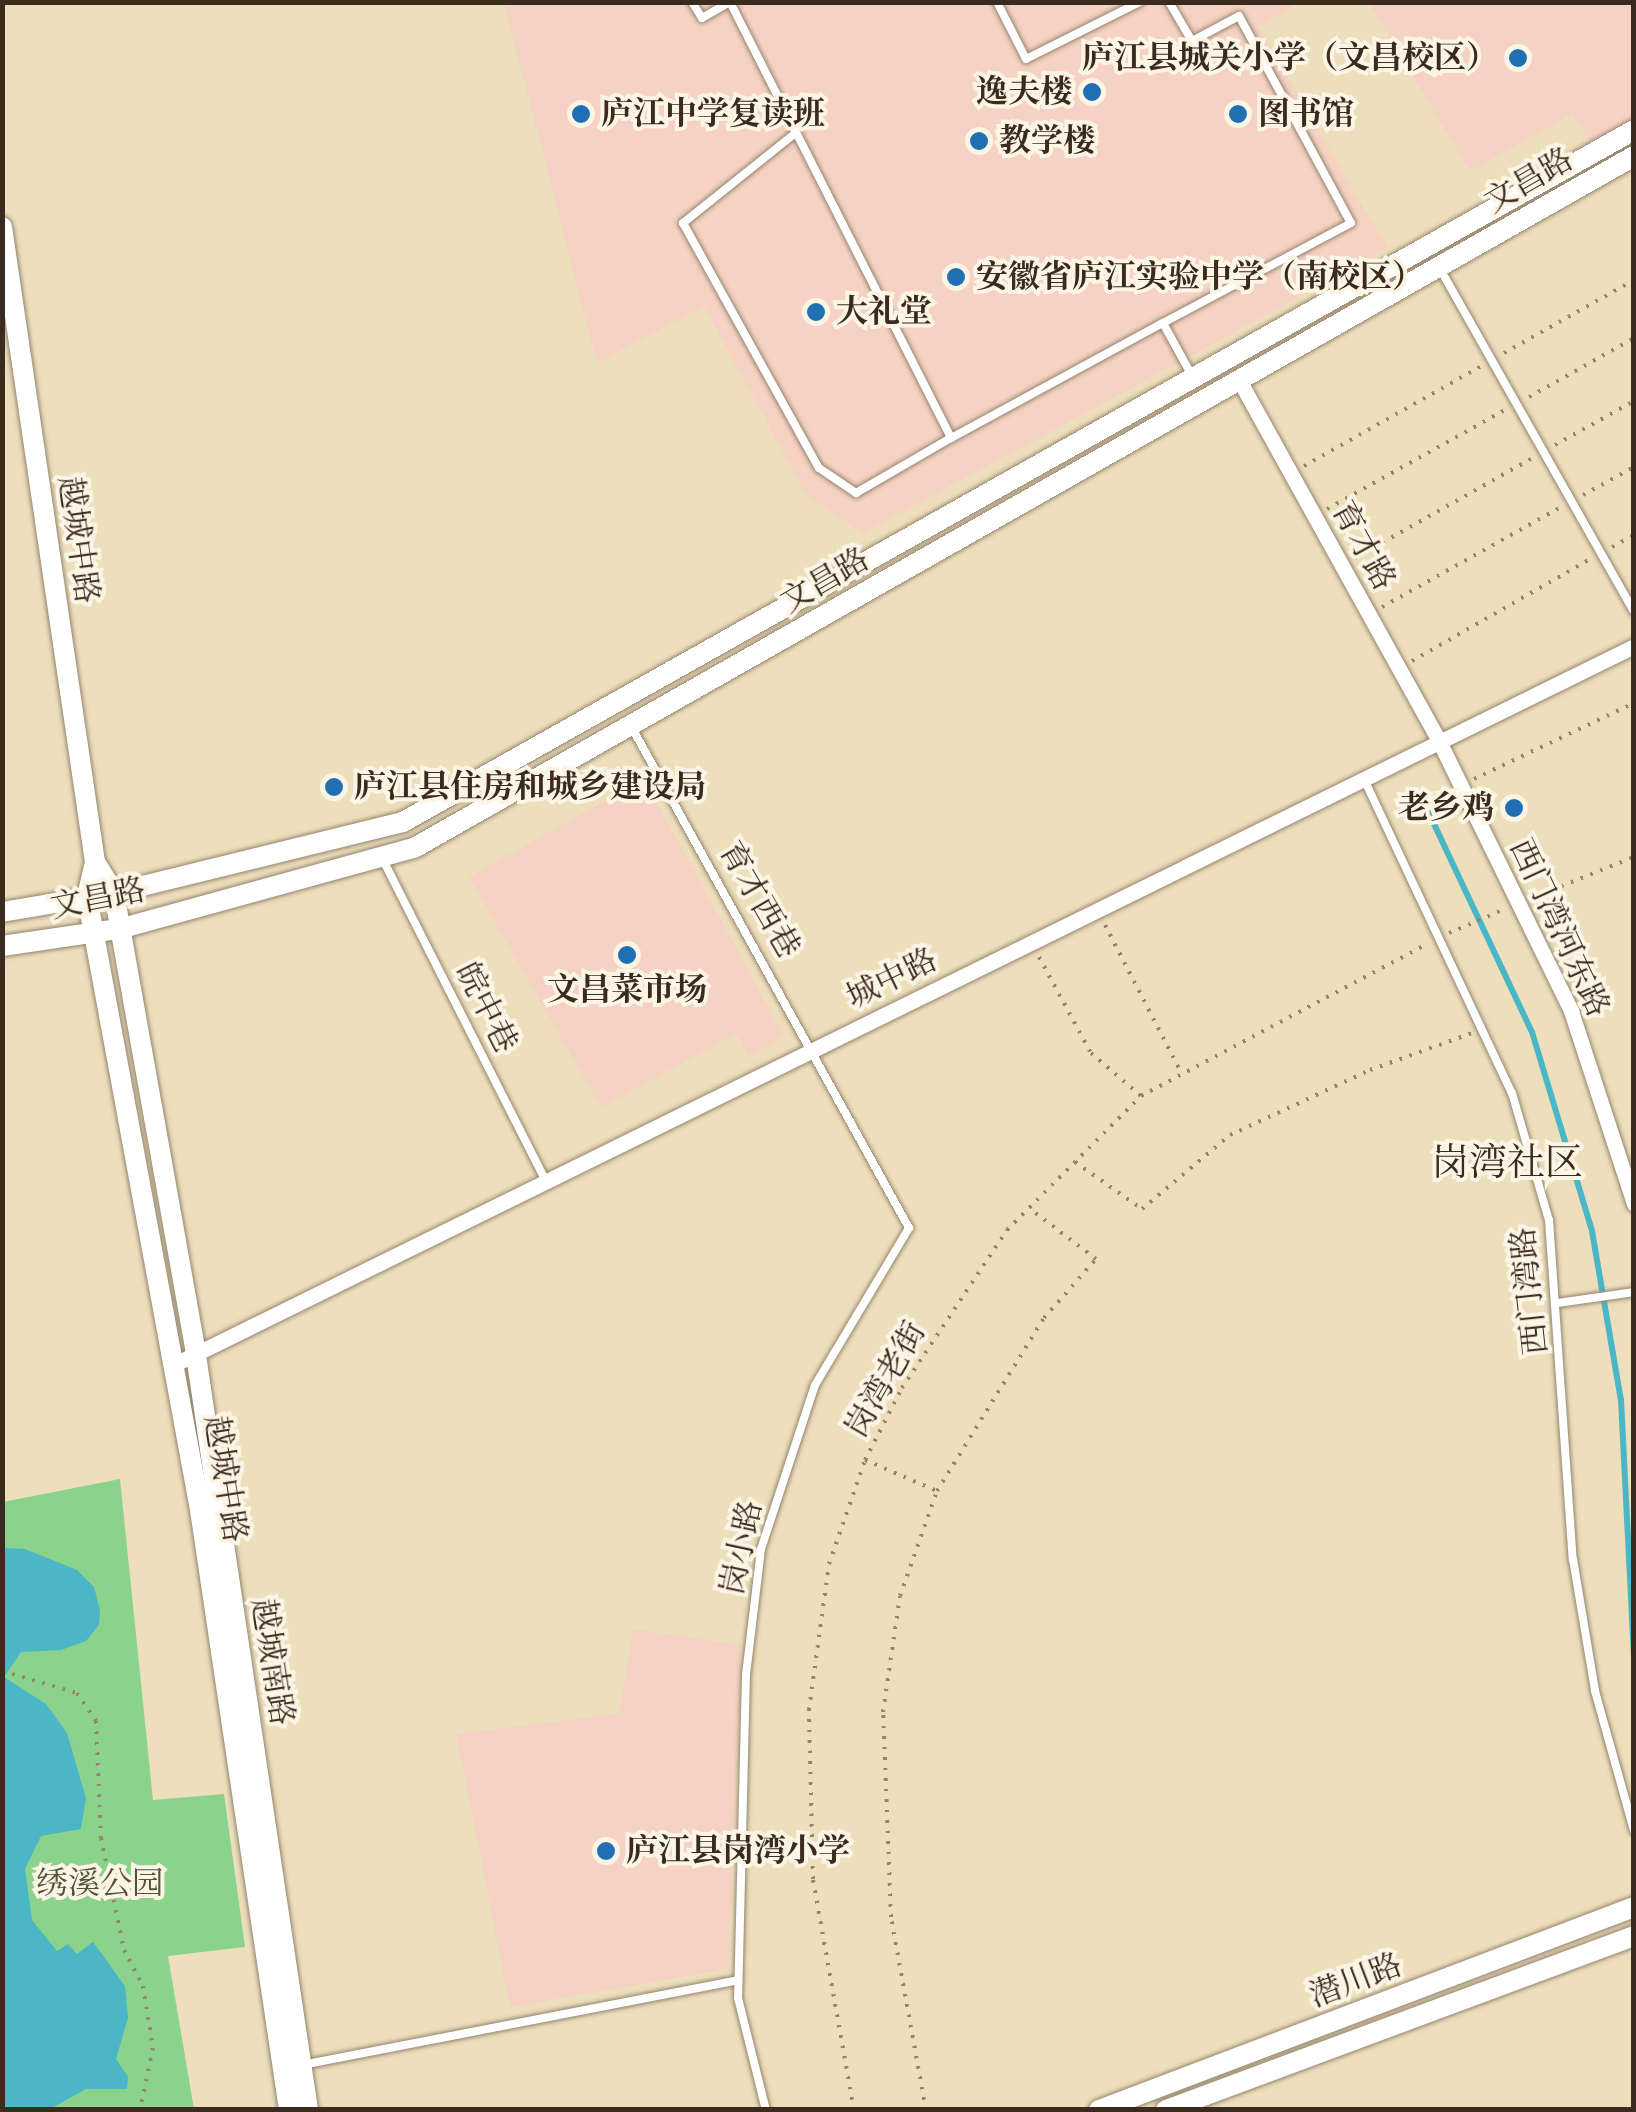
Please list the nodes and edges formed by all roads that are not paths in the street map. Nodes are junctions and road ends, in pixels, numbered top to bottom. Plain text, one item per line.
1 (692, 2) edge
2 (996, 2) edge
3 (1140, 2) edge
4 (1170, 2) edge
5 (729, 3) edge
6 (1634, 130) edge
7 (793, 135) junction
8 (1634, 156) edge
9 (2, 226) edge
10 (1439, 267) junction
11 (1163, 323) junction
12 (1193, 378) junction
13 (1239, 380) junction
14 (951, 438) junction
15 (1634, 612) edge
16 (1634, 646) edge
17 (631, 726) junction
18 (1438, 739) junction
19 (1362, 776) junction
20 (381, 858) junction
21 (95, 862) junction
22 (114, 893) junction
23 (87, 896) junction
24 (2, 912) edge
25 (119, 929) junction
26 (95, 934) junction
27 (2, 946) edge
28 (815, 1048) junction
29 (546, 1181) junction
30 (1634, 1204) edge
31 (1634, 1292) edge
32 (1558, 1303) junction
33 (196, 1355) junction
34 (175, 1364) junction
35 (1634, 1831) edge
36 (1634, 1907) edge
37 (1634, 1936) edge
38 (738, 1980) junction
39 (302, 2065) junction
40 (290, 2110) edge
41 (308, 2110) edge
42 (766, 2110) edge
43 (1099, 2110) edge
44 (1166, 2110) edge

1 - 5 lane
2 - 3 lane
4 - 11 lane
5 - 7 lane
6 - 12 main road, 文昌路
7 - 14 lane
7 - 14 lane
8 - 10 main road, 文昌路
9 - 21 main road, 越城中路
10 - 13 main road, 文昌路
10 - 15 lane
11 - 12 lane
11 - 14 lane
12 - 22 main road, 文昌路
13 - 17 main road, 文昌路
13 - 18 street, 育才路
16 - 18 street, 城中路
17 - 20 main road, 文昌路
17 - 28 lane, 育才西巷
18 - 19 street, 城中路
18 - 30 street, 西门湾河东路
19 - 28 street, 城中路
19 - 32 lane, 西门湾路
20 - 25 main road, 文昌路
20 - 29 lane, 皖中巷
21 - 22 main road, 越城中路
21 - 23 main road, 越城中路
22 - 23 main road, 文昌路
22 - 25 main road, 越城中路
23 - 24 main road, 文昌路
23 - 26 main road, 越城中路
25 - 26 main road, 文昌路
25 - 33 main road, 越城南路
26 - 27 main road, 文昌路
26 - 34 main road, 越城中路
28 - 29 street, 城中路
28 - 38 lane, 岗小路
29 - 33 street, 城中路
31 - 32 lane
32 - 35 lane, 西门湾路
33 - 34 street, 城中路
33 - 39 main road, 越城南路
34 - 40 main road, 越城中路
36 - 43 main road, 潜川路
37 - 44 main road, 潜川路
38 - 39 lane
38 - 42 lane, 岗小路
39 - 41 main road, 越城南路

